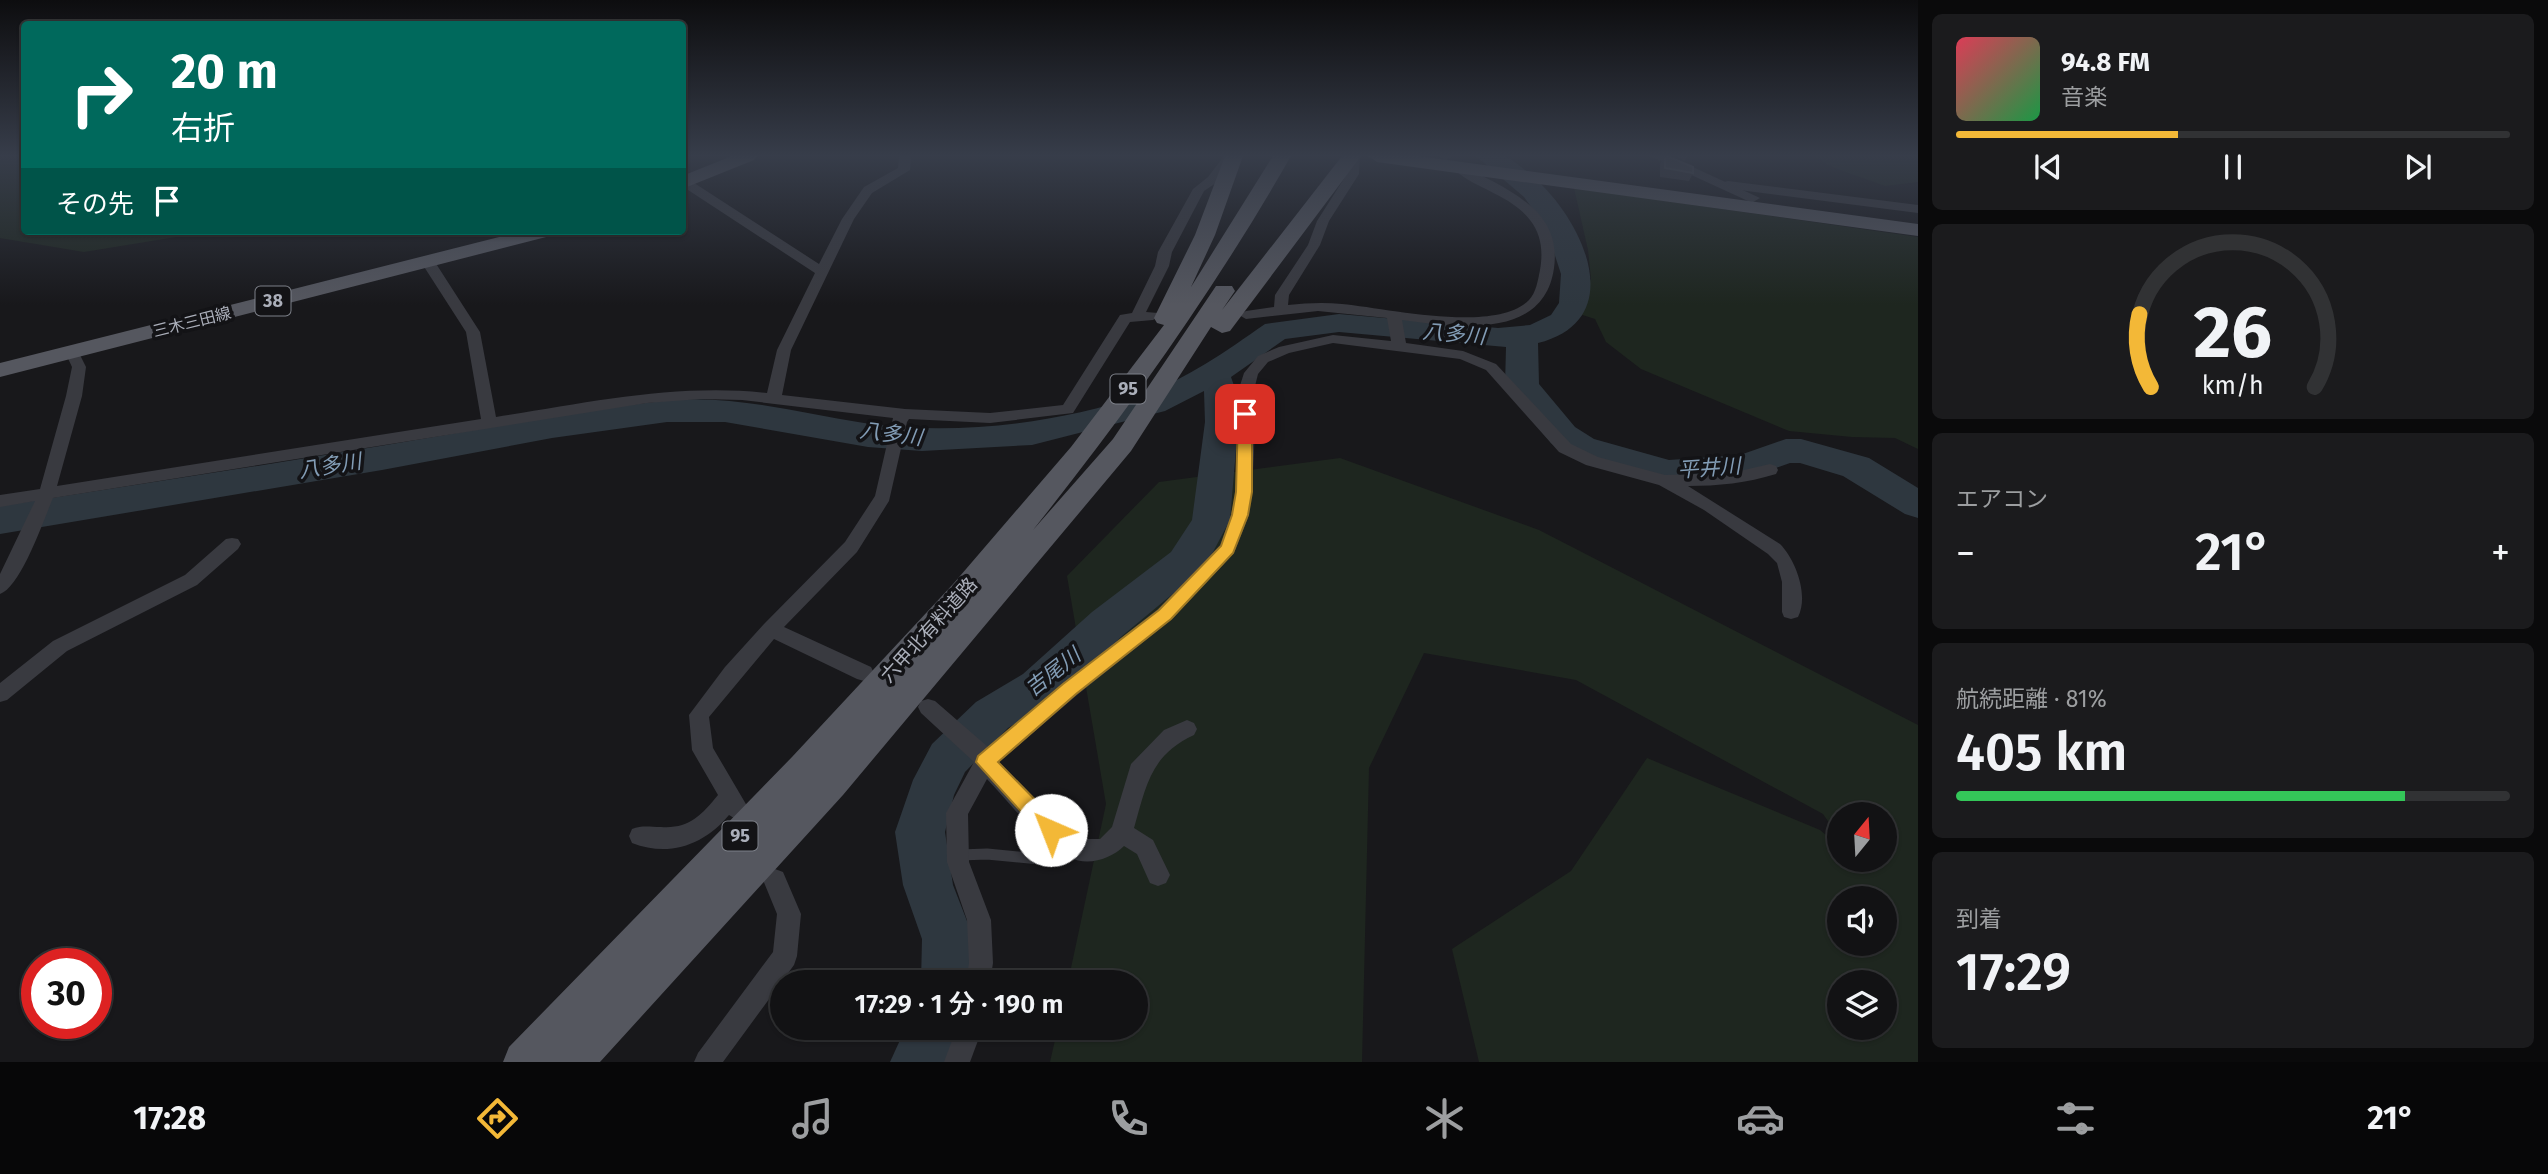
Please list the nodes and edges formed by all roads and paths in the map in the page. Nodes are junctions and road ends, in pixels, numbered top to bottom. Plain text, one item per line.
1 (718, 206) edge
2 (857, 206) edge
3 (1190, 206) edge
4 (1215, 206) edge
5 (1257, 206) edge
6 (1268, 206) edge
7 (1314, 206) edge
8 (1333, 206) edge
9 (1522, 206) edge
10 (1753, 206) edge
11 (1810, 206) edge
12 (1891, 206) edge
13 (1918, 209) edge
14 (1918, 220) edge
15 (1918, 230) edge
16 (532, 235) edge
17 (428, 262) junction
18 (822, 272) junction
19 (1281, 310) junction
20 (1246, 315) dead end
21 (1394, 316) junction
22 (1399, 347) junction
23 (72, 352) junction
24 (0, 370) edge
25 (1161, 389) junction
26 (774, 398) junction
27 (902, 418) junction
28 (489, 422) junction
29 (1094, 434) junction
30 (1770, 470) dead end
31 (1665, 481) junction
32 (46, 496) junction
33 (0, 502) edge
34 (232, 544) dead end
35 (0, 587) edge
36 (1790, 612) dead end
37 (771, 629) junction
38 (864, 673) dead end
39 (0, 694) edge
40 (928, 707) dead end
41 (1186, 729) dead end
42 (982, 757) junction
43 (1122, 833) junction
44 (640, 836) dead end
45 (1077, 850) junction
46 (958, 856) junction
47 (1158, 875) dead end
48 (775, 880) dead end
49 (980, 970) edge
50 (965, 1040) edge
51 (524, 1062) edge
52 (572, 1062) edge
53 (707, 1062) edge
54 (957, 1062) edge

1 - 18 street
2 - 18 street
3 - 27 street
4 - 29 main road
5 - 29 main road, 六甲北有料道路 / 95
6 - 25 main road, 六甲北有料道路 / 95
7 - 25 main road
8 - 19 street
9 - 21 street
10 - 15 main road
11 - 14 main road
12 - 13 street
16 - 17 main road, 三木三田線 / 38
17 - 23 main road, 三木三田線 / 38
17 - 28 street
18 - 26 street
19 - 20 street
19 - 21 street
21 - 22 street
22 - 31 street
22 - 42 street
23 - 24 main road, 三木三田線 / 38
23 - 32 street
25 - 52 main road, 六甲北有料道路 / 95
26 - 27 street
26 - 28 street
27 - 37 street
28 - 32 street
29 - 51 main road, 六甲北有料道路 / 95
30 - 31 street
31 - 36 street
32 - 33 street
32 - 35 street
34 - 39 street
37 - 38 street
37 - 44 street
40 - 42 street
41 - 43 street
42 - 45 street
42 - 46 street
43 - 45 street
43 - 47 street
45 - 46 lane
46 - 49 street
48 - 53 street
50 - 54 street

